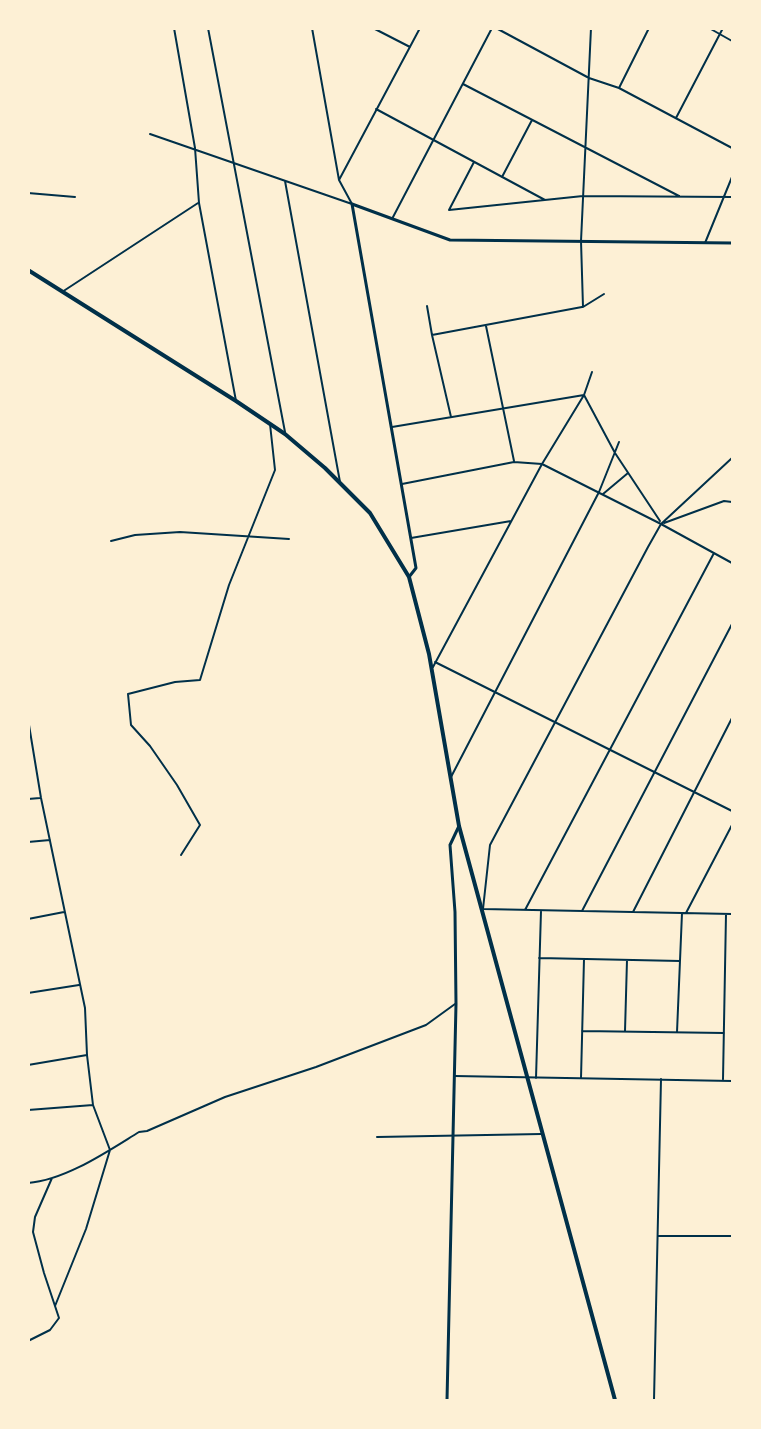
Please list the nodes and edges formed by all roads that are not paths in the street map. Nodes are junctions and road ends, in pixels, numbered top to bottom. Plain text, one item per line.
1 (174, 28) edge
2 (208, 28) edge
3 (312, 28) edge
4 (373, 28) edge
5 (420, 28) edge
6 (494, 28) edge
7 (591, 28) edge
8 (649, 28) edge
9 (709, 28) edge
10 (723, 28) edge
11 (719, 34) junction
12 (732, 41) edge
13 (410, 47) junction
14 (589, 78) junction
15 (463, 84) junction
16 (619, 88) junction
17 (376, 109) junction
18 (676, 117) junction
19 (532, 120) junction
20 (150, 134) dead end
21 (433, 140) junction
22 (585, 147) junction
23 (195, 148) junction
24 (732, 148) edge
25 (474, 162) junction
26 (233, 164) junction
27 (502, 177) junction
28 (732, 177) edge
29 (339, 180) junction
30 (285, 182) junction
31 (28, 193) edge
32 (584, 196) junction
33 (75, 197) dead end
34 (681, 197) junction
35 (724, 197) junction
36 (732, 197) edge
37 (545, 200) junction
38 (199, 202) junction
39 (352, 204) junction
40 (392, 219) junction
41 (582, 241) junction
42 (705, 243) junction
43 (732, 243) edge
44 (28, 270) edge
45 (62, 292) junction
46 (604, 294) dead end
47 (427, 306) dead end
48 (583, 307) junction
49 (486, 326) junction
50 (432, 335) junction
51 (592, 372) dead end
52 (584, 395) junction
53 (236, 401) junction
54 (502, 409) junction
55 (451, 417) junction
56 (270, 423) junction
57 (392, 427) junction
58 (285, 434) junction
59 (619, 442) dead end
60 (615, 453) junction
61 (732, 458) edge
62 (514, 462) junction
63 (542, 464) junction
64 (629, 472) junction
65 (341, 483) junction
66 (402, 484) junction
67 (601, 493) junction
68 (732, 502) edge
69 (511, 521) junction
70 (661, 524) junction
71 (247, 537) junction
72 (411, 538) junction
73 (289, 539) dead end
74 (111, 541) dead end
75 (714, 553) junction
76 (732, 563) edge
77 (409, 577) junction
78 (732, 624) edge
79 (435, 662) junction
80 (432, 670) junction
81 (495, 692) junction
82 (732, 718) edge
83 (28, 719) edge
84 (556, 723) junction
85 (30, 742) edge
86 (611, 750) junction
87 (656, 772) junction
88 (451, 778) junction
89 (693, 791) junction
90 (40, 798) junction
91 (28, 800) edge
92 (732, 811) edge
93 (732, 825) edge
94 (459, 826) junction
95 (50, 840) junction
96 (28, 842) edge
97 (181, 855) dead end
98 (483, 909) junction
99 (525, 910) junction
100 (541, 910) junction
101 (582, 911) junction
102 (65, 912) junction
103 (633, 912) junction
104 (682, 913) junction
105 (686, 913) junction
106 (726, 914) junction
107 (732, 914) edge
108 (28, 919) edge
109 (539, 958) junction
110 (584, 959) junction
111 (627, 960) junction
112 (680, 961) junction
113 (80, 985) junction
114 (28, 993) edge
115 (456, 1004) junction
116 (582, 1031) junction
117 (625, 1031) junction
118 (677, 1032) junction
119 (724, 1033) junction
120 (87, 1055) junction
121 (28, 1065) edge
122 (455, 1076) junction
123 (528, 1077) junction
124 (536, 1078) junction
125 (581, 1078) junction
126 (661, 1080) junction
127 (723, 1080) junction
128 (732, 1081) edge
129 (93, 1105) junction
130 (28, 1110) edge
131 (544, 1134) junction
132 (453, 1136) junction
133 (377, 1137) dead end
134 (110, 1150) junction
135 (52, 1178) junction
136 (28, 1182) edge
137 (659, 1236) junction
138 (732, 1236) edge
139 (55, 1306) junction
140 (28, 1341) edge
141 (447, 1401) edge
142 (615, 1401) edge
143 (654, 1401) edge

1 - 23 street
2 - 26 street
3 - 29 street
4 - 13 street
5 - 13 street
6 - 14 street
6 - 15 street
7 - 14 street
8 - 16 street
9 - 11 street
10 - 11 street
11 - 12 street
11 - 18 street
13 - 17 street
14 - 16 street
14 - 22 street
15 - 19 street
15 - 21 street
16 - 18 street
17 - 21 street
17 - 29 street
18 - 24 street
19 - 22 street
19 - 27 street
20 - 23 street
21 - 25 street
21 - 40 street
22 - 32 street
22 - 34 street
23 - 26 street
23 - 38 street
25 - 27 street
25 - 37 street
26 - 30 street
26 - 58 street
27 - 37 street
28 - 35 street
29 - 39 street
30 - 39 street
30 - 65 street
31 - 33 street
32 - 34 street
32 - 37 street
32 - 41 street
34 - 35 street
35 - 36 street
35 - 42 street
38 - 45 street
38 - 53 street
39 - 40 street
39 - 57 street
40 - 41 street
41 - 42 street
41 - 48 street
42 - 43 street
44 - 45 main road
45 - 53 main road
46 - 48 street
47 - 50 street
48 - 49 street
49 - 50 street
49 - 54 street
50 - 55 street
51 - 52 street
52 - 54 street
52 - 60 street
52 - 63 street
53 - 56 main road
54 - 55 street
54 - 62 street
55 - 57 street
56 - 58 main road
56 - 71 street
57 - 66 street
58 - 65 main road
59 - 60 street
60 - 64 street
60 - 67 street
61 - 70 street
62 - 63 street
62 - 66 street
63 - 67 street
63 - 69 street
64 - 67 street
64 - 70 street
65 - 77 main road
66 - 72 street
67 - 70 street
67 - 81 street
68 - 70 street
69 - 72 street
69 - 79 street
70 - 75 street
70 - 84 street
71 - 73 street
71 - 74 street
71 - 97 street
72 - 77 street
75 - 76 street
75 - 86 street
77 - 80 main road
78 - 87 street
79 - 80 street
79 - 81 street
80 - 88 main road
81 - 84 street
81 - 88 street
82 - 89 street
83 - 85 street
84 - 86 street
84 - 98 street
85 - 90 street
86 - 87 street
86 - 99 street
87 - 89 street
87 - 101 street
88 - 94 main road
89 - 92 street
89 - 103 street
90 - 91 street
90 - 95 street
93 - 105 street
94 - 98 main road
94 - 115 street
95 - 96 street
95 - 102 street
98 - 99 street
98 - 123 main road
99 - 100 street
100 - 101 street
100 - 109 street
101 - 103 street
102 - 108 street
102 - 113 street
103 - 104 street
104 - 105 street
104 - 112 street
105 - 106 street
106 - 107 street
106 - 119 street
109 - 110 street
109 - 124 street
110 - 111 street
110 - 116 street
111 - 112 street
111 - 117 street
112 - 118 street
113 - 114 street
113 - 120 street
115 - 122 street
115 - 134 street
116 - 117 street
116 - 125 street
117 - 118 street
118 - 119 street
119 - 127 street
120 - 121 street
120 - 129 street
122 - 123 street
122 - 132 street
123 - 124 street
123 - 131 main road
124 - 125 street
125 - 126 street
126 - 127 street
126 - 137 street
127 - 128 street
129 - 130 street
129 - 134 street
131 - 132 street
131 - 142 main road
132 - 133 street
132 - 141 street
134 - 135 street
134 - 139 street
135 - 136 street
135 - 139 street
137 - 138 street
137 - 143 street
139 - 140 street

